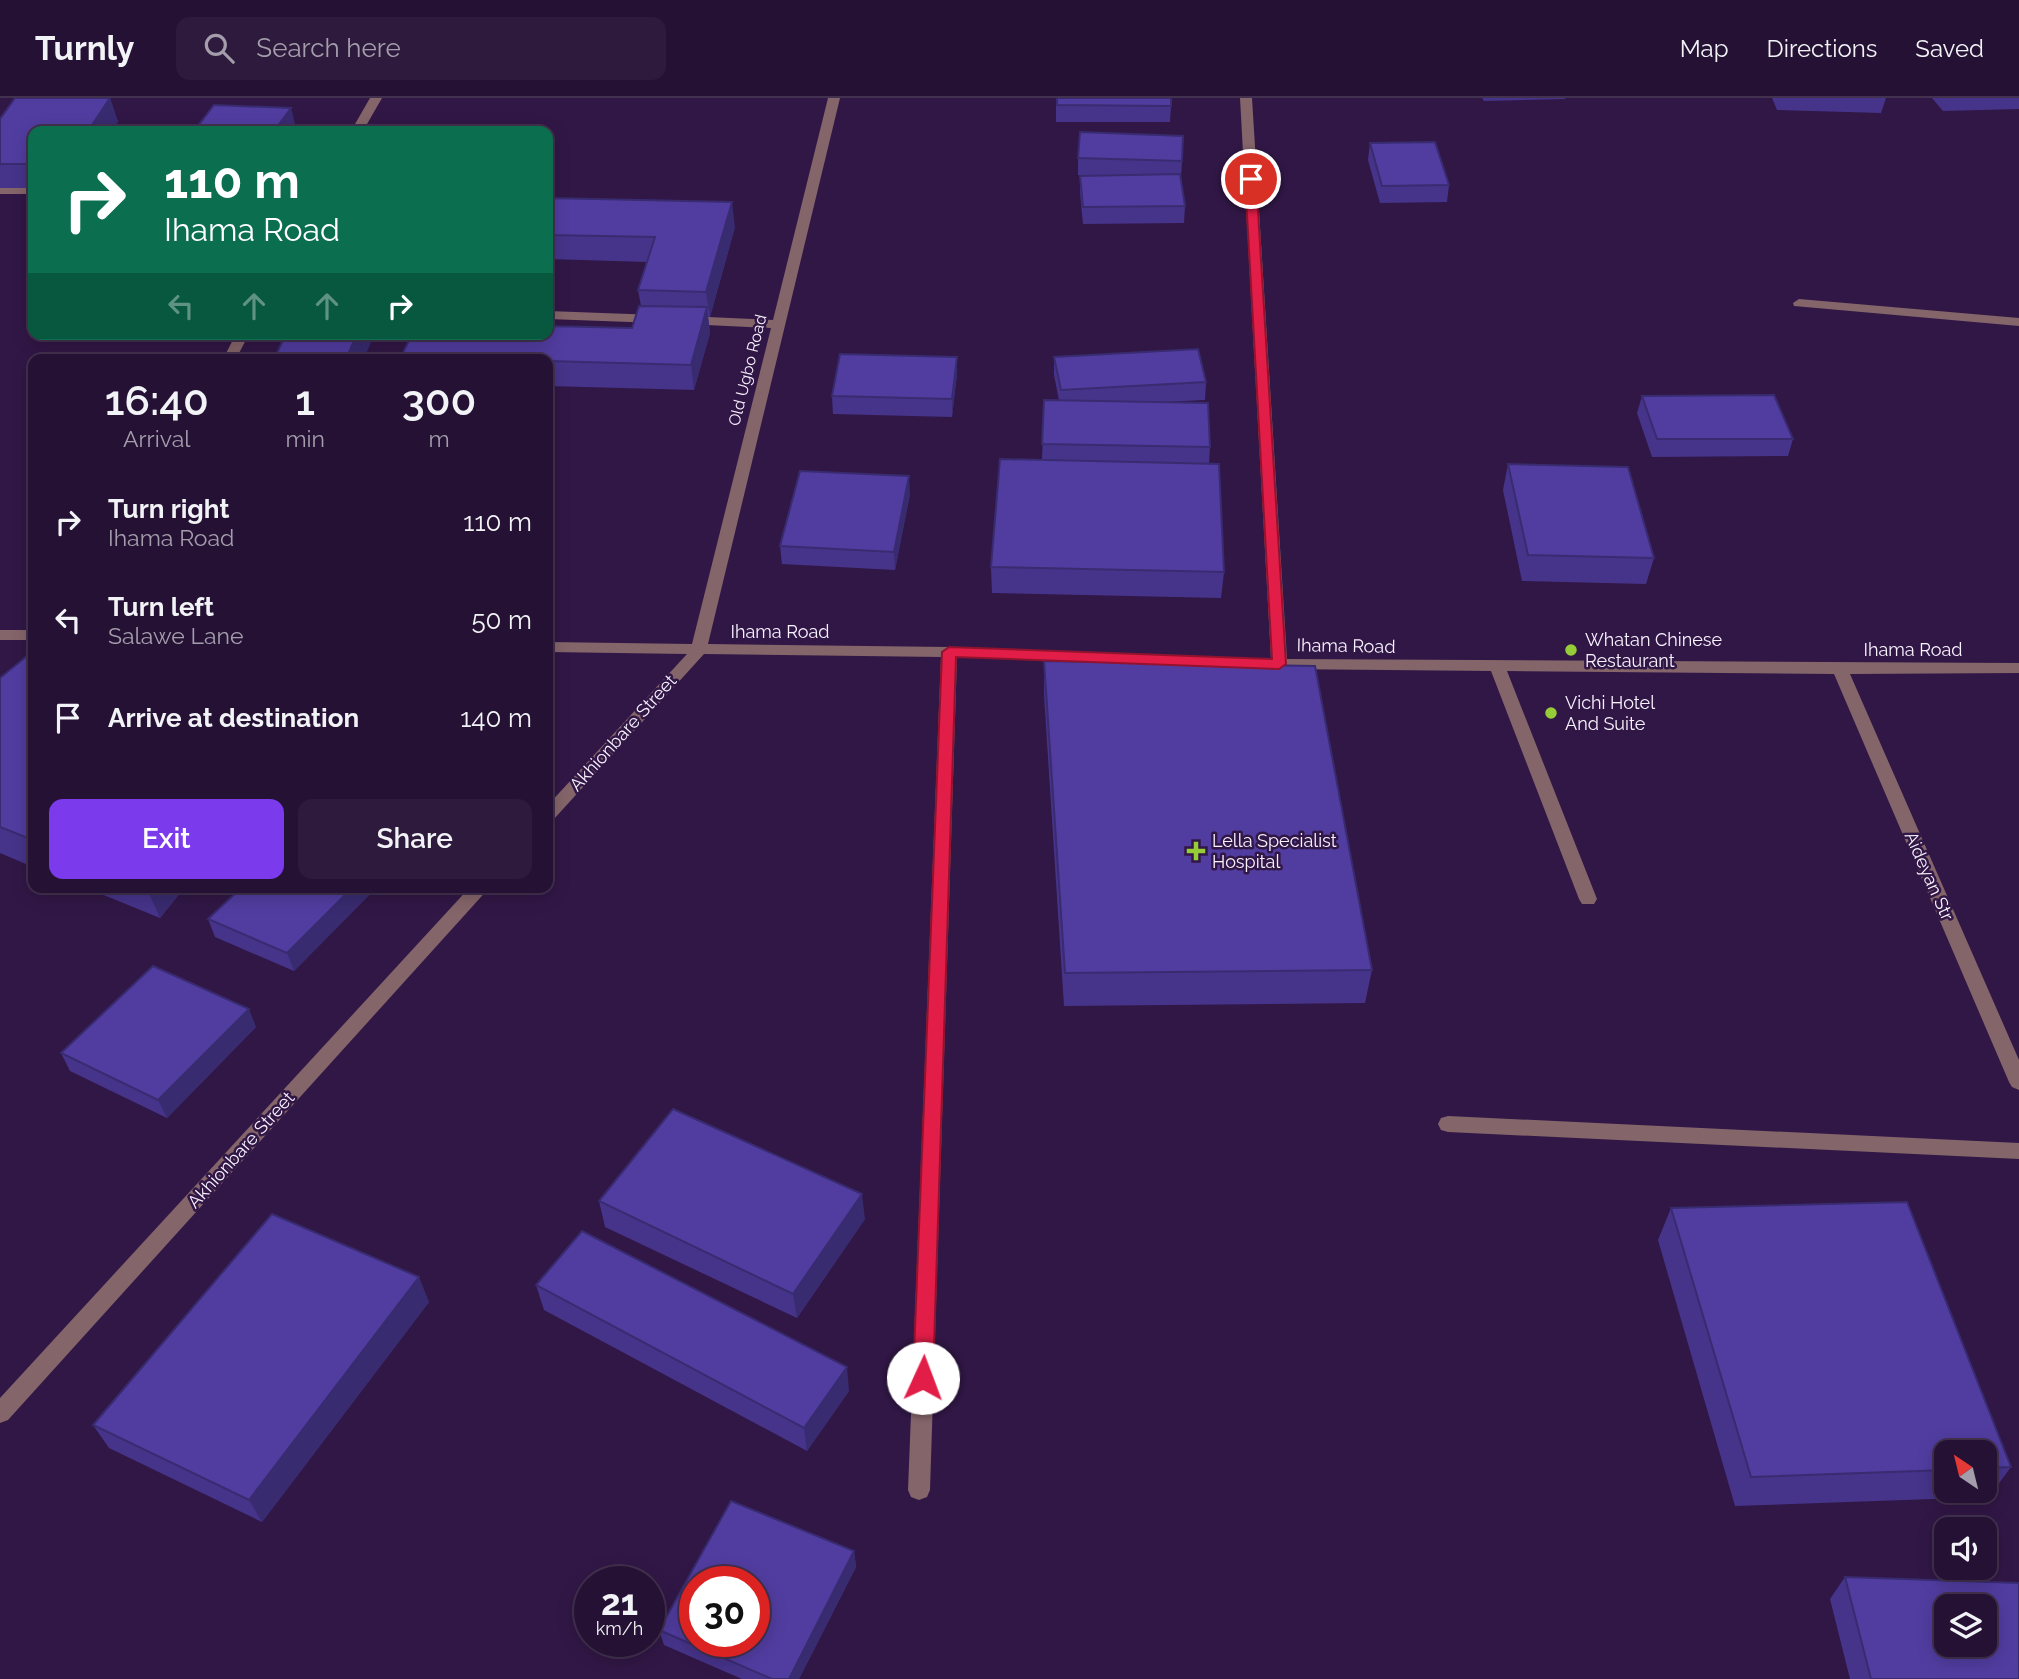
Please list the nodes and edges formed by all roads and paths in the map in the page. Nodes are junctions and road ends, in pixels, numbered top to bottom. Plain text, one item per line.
1 (376, 98) edge
2 (834, 98) edge
3 (1246, 98) edge
4 (360, 126) edge
5 (0, 190) edge
6 (28, 190) edge
7 (1798, 303) dead end
8 (553, 315) edge
9 (2019, 322) edge
10 (776, 324) junction
11 (0, 635) edge
12 (28, 635) edge
13 (553, 647) edge
14 (698, 651) junction
15 (949, 652) junction
16 (1279, 664) junction
17 (1497, 666) junction
18 (2019, 668) edge
19 (1840, 669) junction
20 (553, 810) edge
21 (476, 893) edge
22 (1588, 899) dead end
23 (2019, 1082) edge
24 (1448, 1124) dead end
25 (2019, 1151) edge
26 (0, 1413) edge
27 (919, 1490) dead end

1 - 4 street
2 - 10 street, Old Ugbo Road
3 - 16 street
5 - 6 street
7 - 9 street
8 - 10 street
10 - 14 street, Old Ugbo Road
11 - 12 street
13 - 14 street, Ihama Road
14 - 15 street, Ihama Road
14 - 20 street, Akhionbare Street
15 - 16 street, Ihama Road
15 - 27 street
16 - 17 street, Ihama Road
17 - 19 street, Ihama Road
17 - 22 street
18 - 19 street, Ihama Road
19 - 23 street, Aideyan Str
21 - 26 street, Akhionbare Street
24 - 25 street

